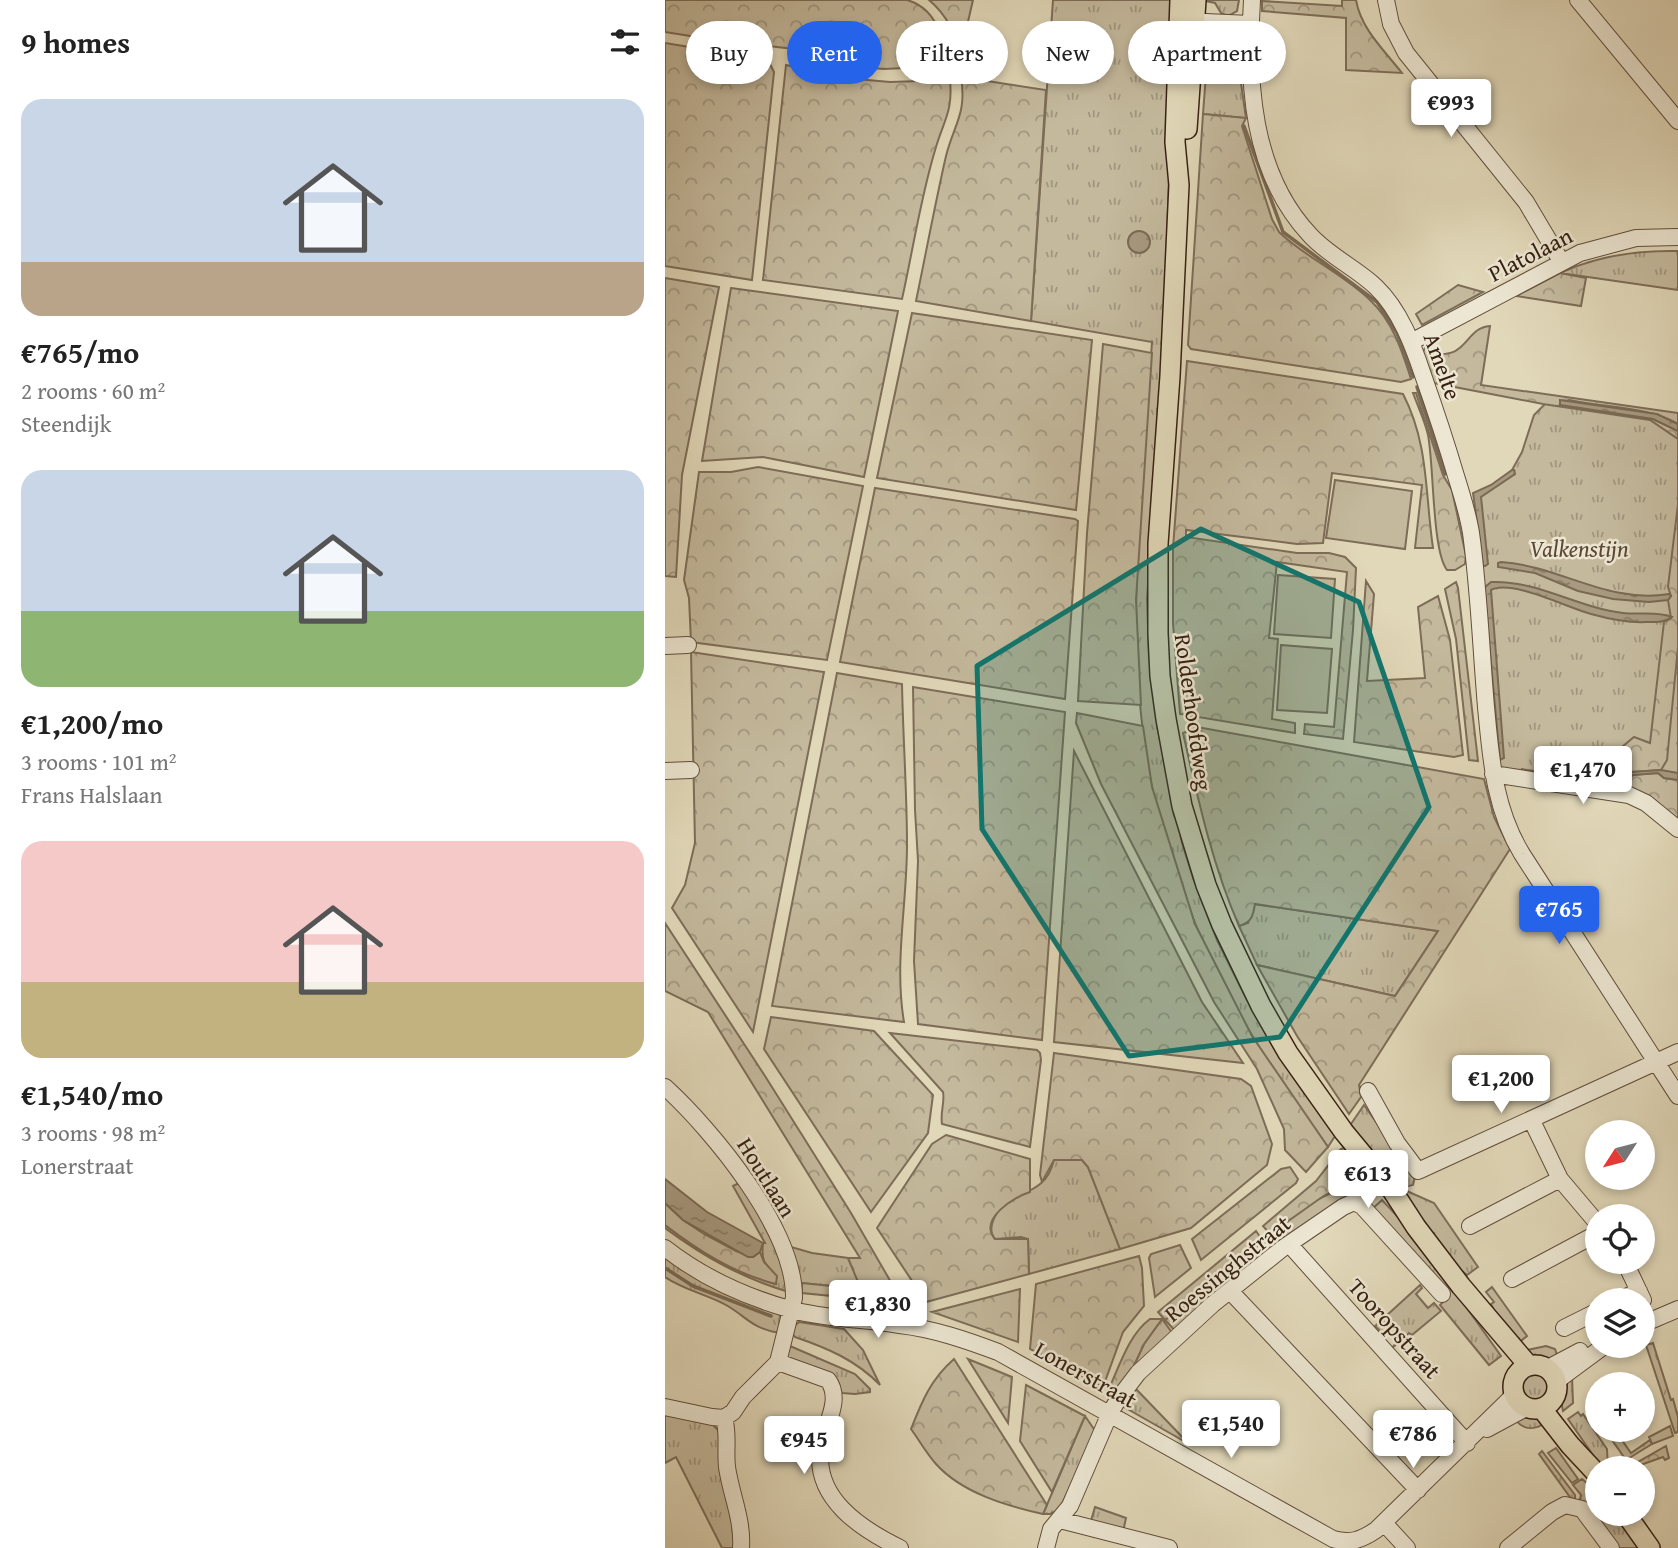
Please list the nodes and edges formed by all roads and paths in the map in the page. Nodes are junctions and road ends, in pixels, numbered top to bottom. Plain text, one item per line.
1 (1180, 0) edge
2 (1196, 0) edge
3 (1252, 0) edge
4 (1386, 0) edge
5 (1578, 0) edge
6 (1187, 21) edge
7 (1187, 21) edge
8 (1250, 21) edge
9 (1181, 84) edge
10 (1252, 84) edge
11 (1678, 121) edge
12 (1678, 237) edge
13 (1561, 261) junction
14 (1411, 342) junction
15 (688, 645) dead end
16 (665, 646) edge
17 (691, 770) dead end
18 (665, 771) edge
19 (1493, 774) junction
20 (1678, 828) edge
21 (1678, 1052) edge
22 (1656, 1063) junction
23 (665, 1087) edge
24 (1368, 1091) dead end
25 (1678, 1096) edge
26 (1532, 1121) junction
27 (1560, 1179) junction
28 (1585, 1209) edge
29 (1470, 1226) dead end
30 (1585, 1240) edge
31 (1289, 1244) junction
32 (665, 1248) edge
33 (1512, 1279) dead end
34 (1230, 1291) junction
35 (1442, 1293) dead end
36 (790, 1309) junction
37 (1678, 1309) edge
38 (1585, 1318) edge
39 (1655, 1319) edge
40 (1564, 1328) dead end
41 (1585, 1348) edge
42 (1585, 1353) edge
43 (778, 1362) junction
44 (1538, 1372) junction
45 (1533, 1403) junction
46 (665, 1407) edge
47 (1110, 1413) junction
48 (724, 1418) junction
49 (1473, 1437) junction
50 (1585, 1461) edge
51 (1418, 1490) junction
52 (1060, 1520) junction
53 (1384, 1523) junction
54 (1634, 1526) edge
55 (1331, 1544) edge
56 (741, 1548) edge
57 (899, 1548) edge
58 (1046, 1548) edge
59 (1169, 1548) edge
60 (1407, 1548) edge
61 (1508, 1548) edge
62 (1611, 1548) edge
63 (1650, 1548) edge

1 - 6 main road, Rolderhoofdweg
2 - 7 main road, Rolderhoofdweg
3 - 8 street, Amelte
4 - 13 street
5 - 11 street
9 - 44 main road, Rolderhoofdweg
10 - 14 street, Amelte
12 - 13 street, Platolaan
13 - 14 street, Platolaan
14 - 19 street, Amelte
15 - 16 street
17 - 18 street
19 - 20 street
19 - 22 street, Amelte
21 - 22 street
22 - 25 street, Amelte
22 - 26 street
23 - 36 street, Houtlaan
24 - 26 street
26 - 27 street
27 - 28 street
27 - 29 street
30 - 33 street
31 - 34 street, Roessinghstraat
31 - 35 street, Roessinghstraat
31 - 49 street, Tooropstraat
32 - 36 street, Lonerstraat
34 - 47 street, Roessinghstraat
34 - 51 street
36 - 43 street, Houtlaan
36 - 47 street, Lonerstraat
37 - 39 street
38 - 40 street
41 - 44 street
42 - 44 street
43 - 48 street
43 - 57 street
44 - 45 main road
44 - 45 main road
45 - 49 street, Lonerstraat
45 - 50 main road
46 - 48 street
47 - 52 street, Roessinghstraat
47 - 55 street, Lonerstraat
48 - 56 street
49 - 51 street, Lonerstraat
51 - 53 street, Lonerstraat
52 - 58 street, Roessinghstraat
52 - 59 street
53 - 55 street, Lonerstraat
53 - 60 street
54 - 63 main road
61 - 62 street

